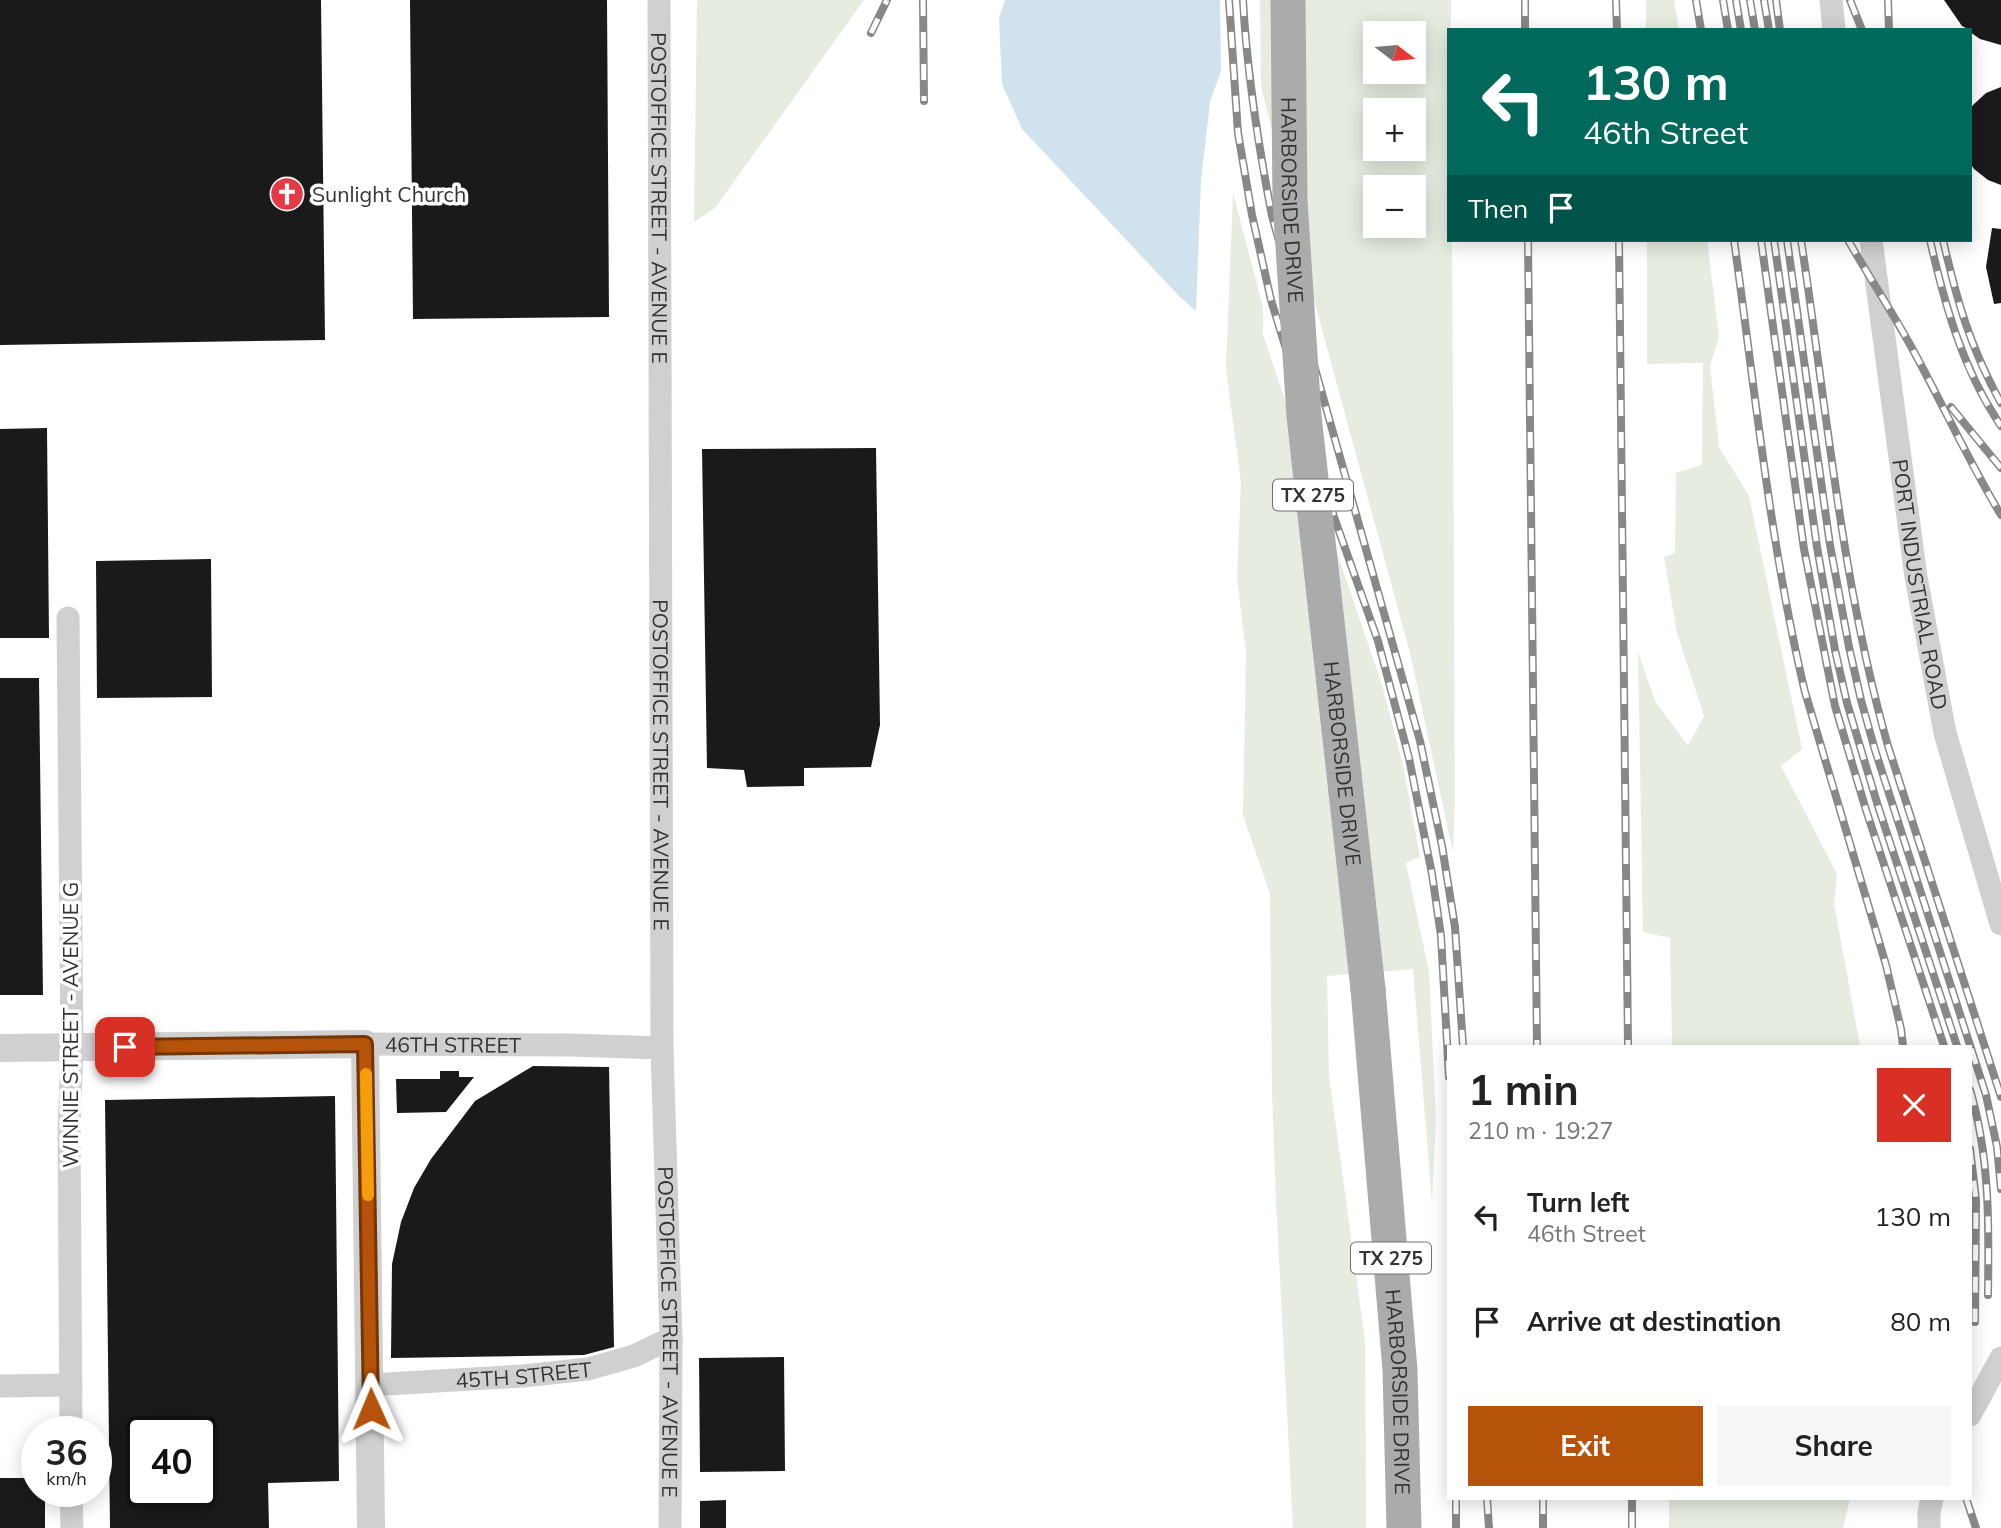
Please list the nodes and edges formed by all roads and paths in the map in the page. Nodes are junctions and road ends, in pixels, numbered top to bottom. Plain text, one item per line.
1 (659, 0) edge
2 (1288, 0) edge
3 (1831, 0) edge
4 (1834, 28) edge
5 (1871, 242) edge
6 (68, 618) dead end
7 (2001, 924) edge
8 (365, 1044) junction
9 (0, 1048) edge
10 (72, 1048) junction
11 (662, 1048) junction
12 (671, 1338) junction
13 (2001, 1358) edge
14 (71, 1385) junction
15 (370, 1385) junction
16 (0, 1386) edge
17 (1972, 1411) edge
18 (71, 1416) edge
19 (1932, 1500) edge
20 (71, 1507) edge
21 (72, 1528) edge
22 (371, 1528) edge
23 (670, 1528) edge
24 (1404, 1528) edge
25 (1928, 1528) edge

1 - 11 street, POSTOFFICE STREET - AVENUE E
2 - 24 main road, HARBORSIDE DRIVE / TX 275, bridge
3 - 4 street
5 - 7 street, PORT INDUSTRIAL ROAD
6 - 10 street, WINNIE STREET - AVENUE G
8 - 10 street, 46TH STREET
8 - 11 street, 46TH STREET
8 - 15 street
9 - 10 street, 46TH STREET
10 - 14 street, WINNIE STREET - AVENUE G
11 - 12 street, POSTOFFICE STREET - AVENUE E
12 - 15 street, 45TH STREET
12 - 23 street, POSTOFFICE STREET - AVENUE E
13 - 17 street
14 - 16 street
14 - 18 street, WINNIE STREET - AVENUE G
15 - 22 street
19 - 25 street
20 - 21 street

